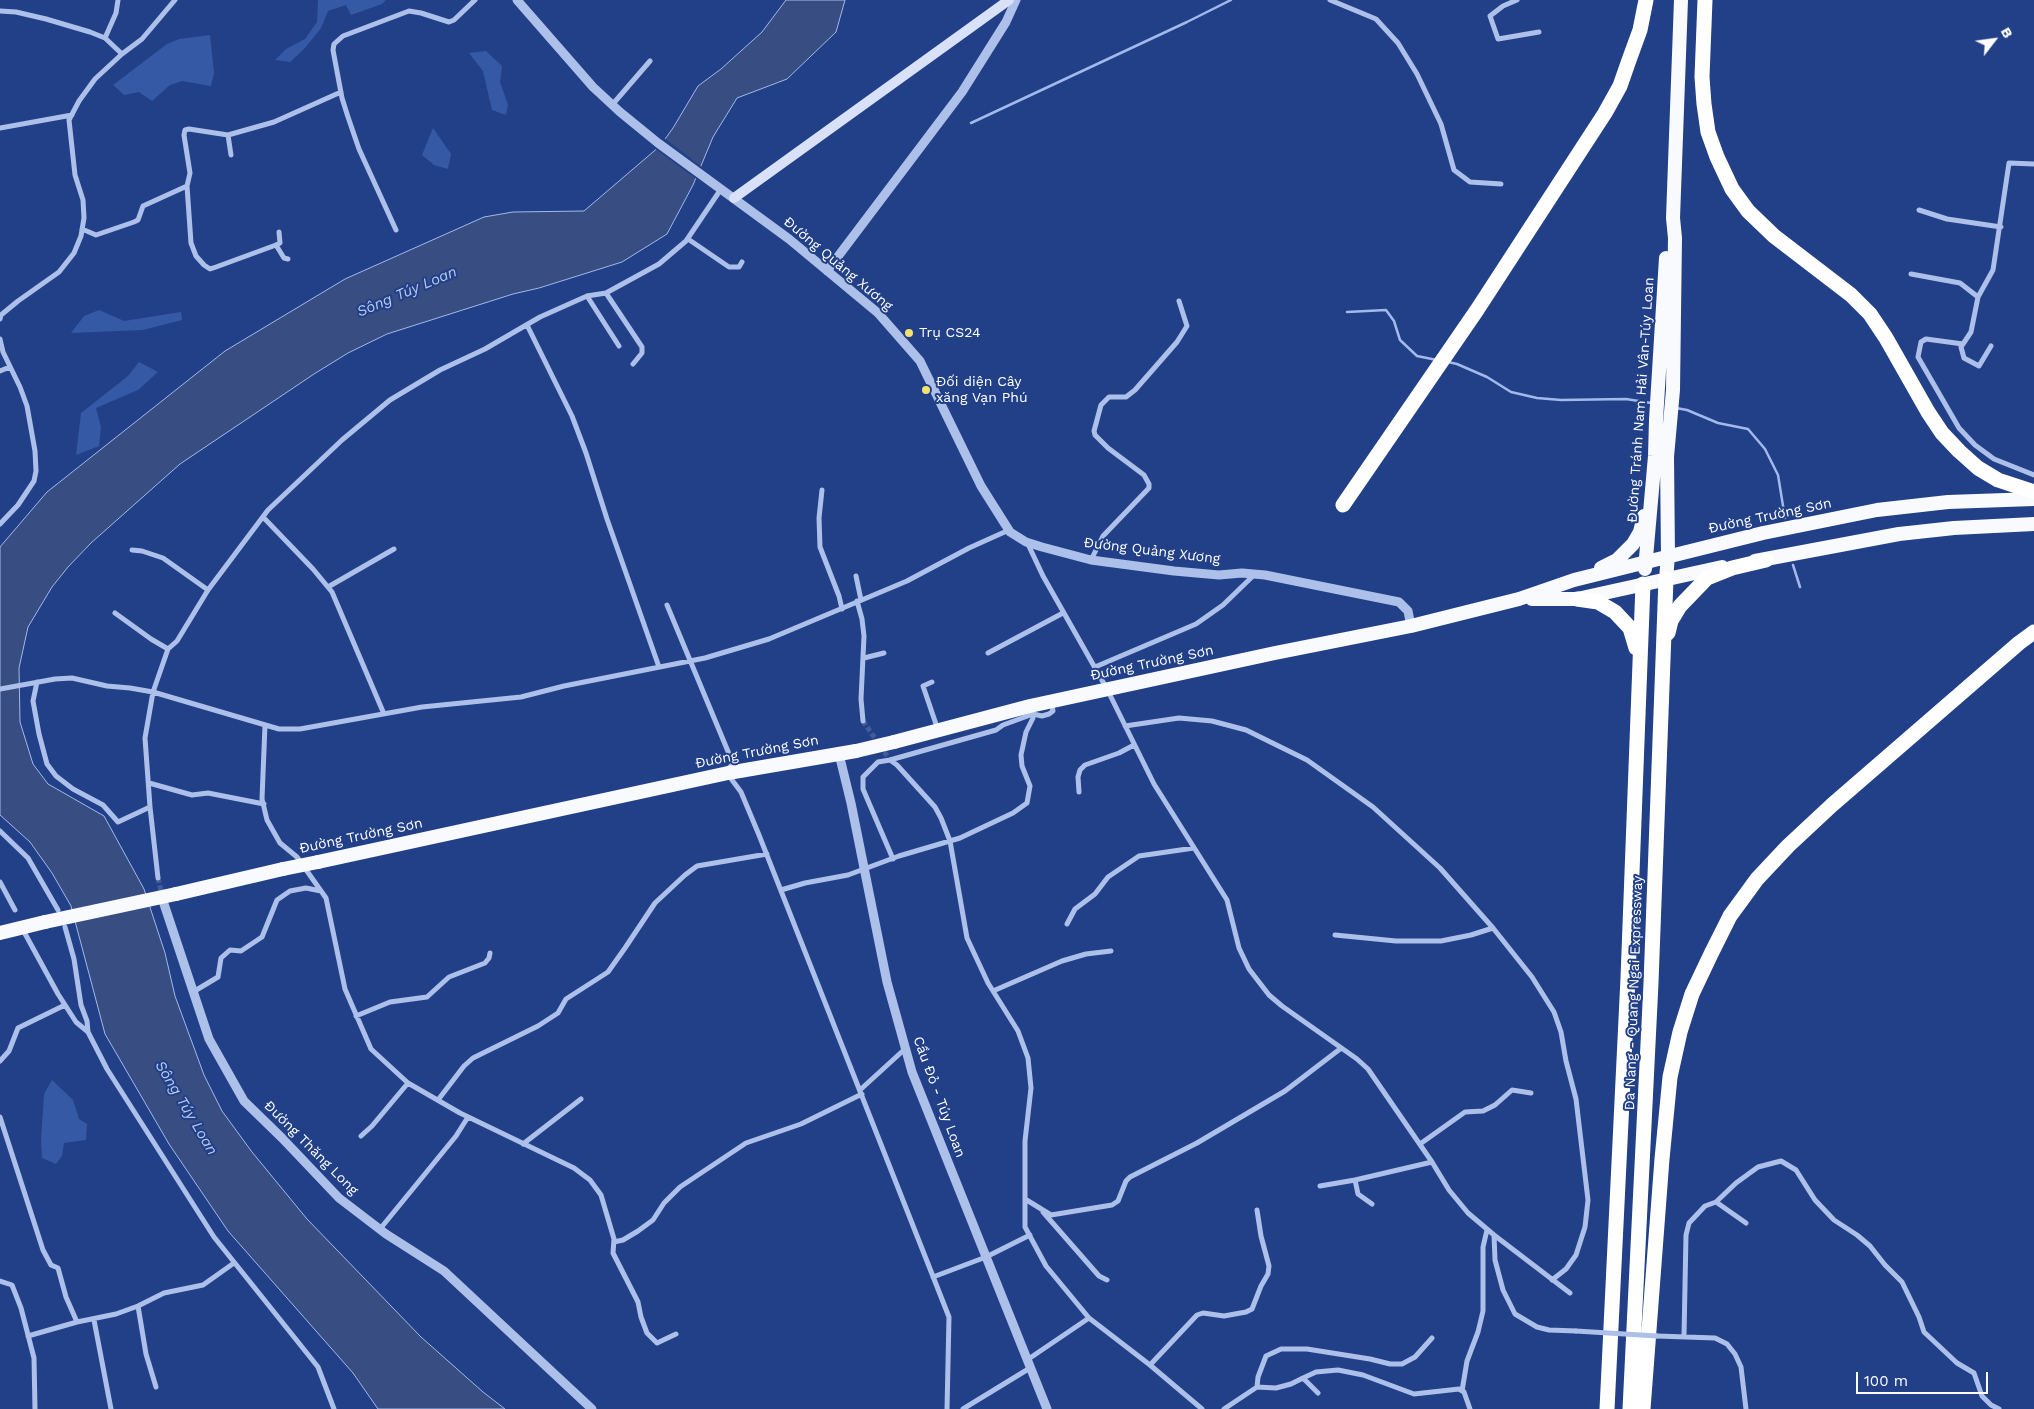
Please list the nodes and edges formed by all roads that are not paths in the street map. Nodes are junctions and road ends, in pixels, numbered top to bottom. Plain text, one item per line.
1 (118, 0) edge
2 (175, 0) edge
3 (475, 0) edge
4 (517, 0) edge
5 (1009, 0) edge
6 (1016, 0) edge
7 (1330, 0) edge
8 (1517, 0) edge
9 (1646, 0) edge
10 (1681, 0) edge
11 (1705, 0) edge
12 (0, 11) edge
13 (1539, 32) dead end
14 (105, 38) junction
15 (122, 54) junction
16 (650, 61) dead end
17 (341, 92) junction
18 (612, 105) junction
19 (72, 115) junction
20 (0, 128) edge
21 (228, 135) junction
22 (231, 155) dead end
23 (2034, 164) edge
24 (1501, 184) dead end
25 (187, 186) junction
26 (718, 187) junction
27 (734, 198) junction
28 (1919, 210) dead end
29 (1673, 218) junction
30 (2001, 227) junction
31 (82, 229) junction
32 (396, 230) dead end
33 (279, 232) dead end
34 (688, 239) junction
35 (276, 246) junction
36 (288, 259) dead end
37 (742, 262) dead end
38 (827, 271) junction
39 (1911, 274) dead end
40 (606, 293) junction
41 (587, 296) junction
42 (1978, 297) junction
43 (1179, 301) dead end
44 (0, 316) edge
45 (528, 325) junction
46 (0, 339) edge
47 (1963, 344) junction
48 (619, 346) dead end
49 (1992, 346) dead end
50 (633, 364) dead end
51 (10, 367) junction
52 (0, 371) edge
53 (1662, 420) junction
54 (1655, 456) junction
55 (2034, 475) edge
56 (822, 490) dead end
57 (2034, 492) edge
58 (2034, 499) edge
59 (1345, 502) dead end
60 (263, 517) junction
61 (0, 524) edge
62 (2034, 524) edge
63 (1009, 530) junction
64 (1026, 542) junction
65 (394, 549) dead end
66 (132, 550) dead end
67 (1668, 556) junction
68 (1091, 560) junction
69 (1766, 560) junction
70 (1647, 562) junction
71 (1255, 574) junction
72 (856, 576) dead end
73 (1666, 579) junction
74 (1574, 580) junction
75 (1643, 584) junction
76 (328, 587) junction
77 (208, 590) junction
78 (1520, 599) junction
79 (1577, 599) junction
80 (859, 601) junction
81 (667, 605) dead end
82 (842, 609) junction
83 (115, 613) dead end
84 (1063, 613) junction
85 (1411, 626) junction
86 (2034, 632) edge
87 (168, 648) junction
88 (884, 653) dead end
89 (988, 653) dead end
90 (864, 658) junction
91 (689, 661) junction
92 (659, 667) junction
93 (1095, 667) junction
94 (37, 682) junction
95 (932, 682) dead end
96 (0, 689) edge
97 (1107, 689) junction
98 (153, 692) junction
99 (1638, 700) junction
100 (1051, 701) junction
101 (1661, 702) junction
102 (384, 714) junction
103 (1033, 714) junction
104 (863, 721) tunnel mouth
105 (265, 725) junction
106 (1125, 726) junction
107 (938, 730) junction
108 (1134, 745) junction
109 (839, 754) junction
110 (890, 760) junction
111 (728, 774) junction
112 (149, 783) junction
113 (1079, 792) dead end
114 (264, 804) junction
115 (150, 807) junction
116 (0, 831) edge
117 (950, 841) junction
118 (1194, 848) junction
119 (767, 854) junction
120 (893, 859) junction
121 (864, 868) junction
122 (158, 878) tunnel mouth
123 (0, 882) edge
124 (321, 890) junction
125 (781, 890) junction
126 (164, 904) tunnel mouth
127 (15, 910) dead end
128 (58, 910) dead end
129 (1067, 924) dead end
130 (65, 927) dead end
131 (22, 928) junction
132 (1493, 928) junction
133 (0, 933) edge
134 (1335, 935) dead end
135 (1111, 951) dead end
136 (490, 953) dead end
137 (993, 991) junction
138 (193, 992) junction
139 (65, 1005) junction
140 (356, 1016) junction
141 (88, 1032) junction
142 (906, 1048) junction
143 (1340, 1049) junction
144 (0, 1061) edge
145 (408, 1083) junction
146 (861, 1092) junction
147 (1531, 1093) dead end
148 (438, 1100) junction
149 (581, 1100) dead end
150 (0, 1117) edge
151 (468, 1117) junction
152 (361, 1136) dead end
153 (523, 1144) junction
154 (1420, 1144) junction
155 (1432, 1162) junction
156 (1355, 1180) junction
157 (1320, 1186) dead end
158 (1025, 1199) junction
159 (1716, 1202) junction
160 (1372, 1204) dead end
161 (1041, 1210) junction
162 (1257, 1210) dead end
163 (1746, 1223) dead end
164 (380, 1229) junction
165 (1487, 1230) junction
166 (1030, 1235) junction
167 (1494, 1235) junction
168 (614, 1242) junction
169 (986, 1257) junction
170 (234, 1263) junction
171 (933, 1277) junction
172 (1107, 1280) dead end
173 (1552, 1280) junction
174 (0, 1281) edge
175 (1570, 1292) dead end
176 (138, 1306) junction
177 (1089, 1318) junction
178 (94, 1320) junction
179 (77, 1322) junction
180 (676, 1334) dead end
181 (28, 1336) junction
182 (1684, 1336) junction
183 (1432, 1338) dead end
184 (1029, 1364) junction
185 (1150, 1365) junction
186 (1302, 1378) junction
187 (156, 1387) dead end
188 (1258, 1387) junction
189 (1462, 1391) junction
190 (1318, 1393) dead end
191 (35, 1409) edge
192 (111, 1409) edge
193 (334, 1409) edge
194 (592, 1409) edge
195 (947, 1409) edge
196 (963, 1409) edge
197 (1047, 1409) edge
198 (1202, 1409) edge
199 (1224, 1409) edge
200 (1470, 1409) edge
201 (1607, 1409) edge
202 (1630, 1409) edge
203 (1643, 1409) edge
204 (1746, 1409) edge
205 (1999, 1409) edge

1 - 14 street
2 - 15 street
3 - 17 street
4 - 18 street
5 - 27 main road
6 - 38 street
7 - 24 street
8 - 13 street
9 - 59 highway
10 - 29 highway, Đường Tránh Nam Hải Vân-Túy Loan
11 - 57 highway
12 - 14 street
14 - 15 street
15 - 19 street
16 - 18 street
17 - 21 street
17 - 32 street
18 - 26 street, Đường Quảng Xương
19 - 20 street
19 - 31 street
21 - 22 street
21 - 25 street
23 - 30 street
25 - 31 street
25 - 35 street
26 - 27 street, Đường Quảng Xương
26 - 34 street
27 - 38 street, Đường Quảng Xương
28 - 30 street
29 - 53 highway, Đường Tránh Nam Hải Vân-Túy Loan
29 - 53 highway, Đường Tránh Nam Hải Vân-Túy Loan
30 - 42 street
31 - 44 street
33 - 35 street
34 - 37 street
34 - 40 street
35 - 36 street
38 - 63 street, Đường Quảng Xương
39 - 42 street
40 - 41 street
40 - 50 street
41 - 45 street
41 - 48 street
42 - 47 street
43 - 68 street
45 - 60 street
45 - 92 street
46 - 51 street
47 - 49 street
47 - 55 street
51 - 52 street
51 - 61 street
53 - 54 highway, Đường Tránh Nam Hải Vân-Túy Loan
53 - 67 highway, Đường Tránh Nam Hải Vân-Túy Loan
54 - 70 highway, Đường Tránh Nam Hải Vân-Túy Loan
54 - 74 highway
56 - 82 street
58 - 67 highway, Đường Trường Sơn
60 - 76 street
60 - 77 street
62 - 69 highway, Đường Trường Sơn
63 - 64 street, Đường Quảng Xương
63 - 80 street
64 - 68 street, Đường Quảng Xương
64 - 84 street
65 - 76 street
66 - 77 street
67 - 70 highway, Đường Trường Sơn
67 - 73 highway, Đường Tránh Nam Hải Vân-Túy Loan
68 - 71 street, Đường Quảng Xương
69 - 73 highway, Đường Trường Sơn
69 - 101 highway
70 - 74 highway, Đường Trường Sơn
70 - 75 highway, Đường Tránh Nam Hải Vân-Túy Loan
71 - 85 street, Đường Quảng Xương
71 - 93 street
72 - 80 street
73 - 75 highway, Đường Trường Sơn
73 - 101 highway, Da Nang - Quang Ngai Expressway
74 - 78 highway, Đường Trường Sơn
75 - 79 highway, Đường Trường Sơn
75 - 99 highway, Da Nang - Quang Ngai Expressway
76 - 102 street
77 - 87 street
78 - 79 highway, Đường Trường Sơn
78 - 85 highway, Đường Trường Sơn
79 - 99 highway
80 - 82 street
80 - 90 street
81 - 91 street
82 - 91 street
83 - 87 street
84 - 89 street
84 - 93 street
85 - 97 highway, Đường Trường Sơn
86 - 203 highway
87 - 98 street
88 - 90 street
90 - 104 street
91 - 92 street
91 - 111 street
92 - 102 street
93 - 97 street
94 - 96 street
94 - 98 street
94 - 115 street
95 - 107 street
97 - 100 highway, Đường Trường Sơn
97 - 106 street
98 - 105 street
98 - 112 street
99 - 201 highway, Da Nang - Quang Ngai Expressway
100 - 103 street
100 - 107 highway, Đường Trường Sơn
101 - 202 highway, Da Nang - Quang Ngai Expressway
102 - 105 street
103 - 110 street
103 - 117 street
105 - 114 street
106 - 108 street
106 - 132 street
107 - 109 highway, Đường Trường Sơn, bridge
108 - 113 street
108 - 118 street
109 - 111 highway, Đường Trường Sơn
109 - 121 street, Cầu Đỏ - Túy Loan
110 - 117 street
110 - 120 street
111 - 119 street
111 - 131 highway, Đường Trường Sơn, bridge
112 - 114 street
112 - 115 street
114 - 124 street
115 - 122 street
116 - 128 street
117 - 120 street
117 - 137 street
118 - 129 street
118 - 143 street
119 - 125 street
119 - 148 street
120 - 121 street
121 - 125 street
121 - 142 street, Cầu Đỏ - Túy Loan
123 - 127 street
124 - 138 street
124 - 140 street
125 - 146 street
126 - 138 street, Đường Thăng Long
130 - 141 street
131 - 133 highway, Đường Trường Sơn
131 - 139 street
132 - 134 street
132 - 173 street
135 - 137 street
136 - 140 street
137 - 158 street
138 - 164 street, Đường Thăng Long
139 - 141 street
139 - 144 street
140 - 145 street
141 - 170 street
142 - 146 street
142 - 169 street, Cầu Đỏ - Túy Loan
143 - 154 street
143 - 161 street
145 - 148 street
145 - 152 street
146 - 168 street
146 - 171 street
147 - 154 street
148 - 151 street
149 - 153 street
150 - 179 street
151 - 153 street
151 - 164 street
153 - 168 street
154 - 155 street
155 - 156 street
155 - 165 street
156 - 157 street
156 - 160 street
158 - 161 street
158 - 166 street
159 - 163 street
159 - 182 street
159 - 205 street
161 - 172 street
162 - 185 street
164 - 194 street, Đường Thăng Long
165 - 167 street
165 - 189 street
166 - 169 street
166 - 177 street
167 - 173 street
167 - 182 street, bridge
168 - 180 street
169 - 171 street
169 - 184 street, Cầu Đỏ - Túy Loan
170 - 176 street
170 - 193 street
171 - 195 street
173 - 175 street
174 - 181 street
176 - 178 street
176 - 187 street
177 - 184 street
177 - 185 street
178 - 179 street
178 - 192 street
179 - 181 street
181 - 191 street
182 - 204 street
183 - 188 street
184 - 196 street
184 - 197 street, Cầu Đỏ - Túy Loan
185 - 198 street
186 - 188 street
186 - 189 street
186 - 190 street
188 - 199 street
189 - 200 street

